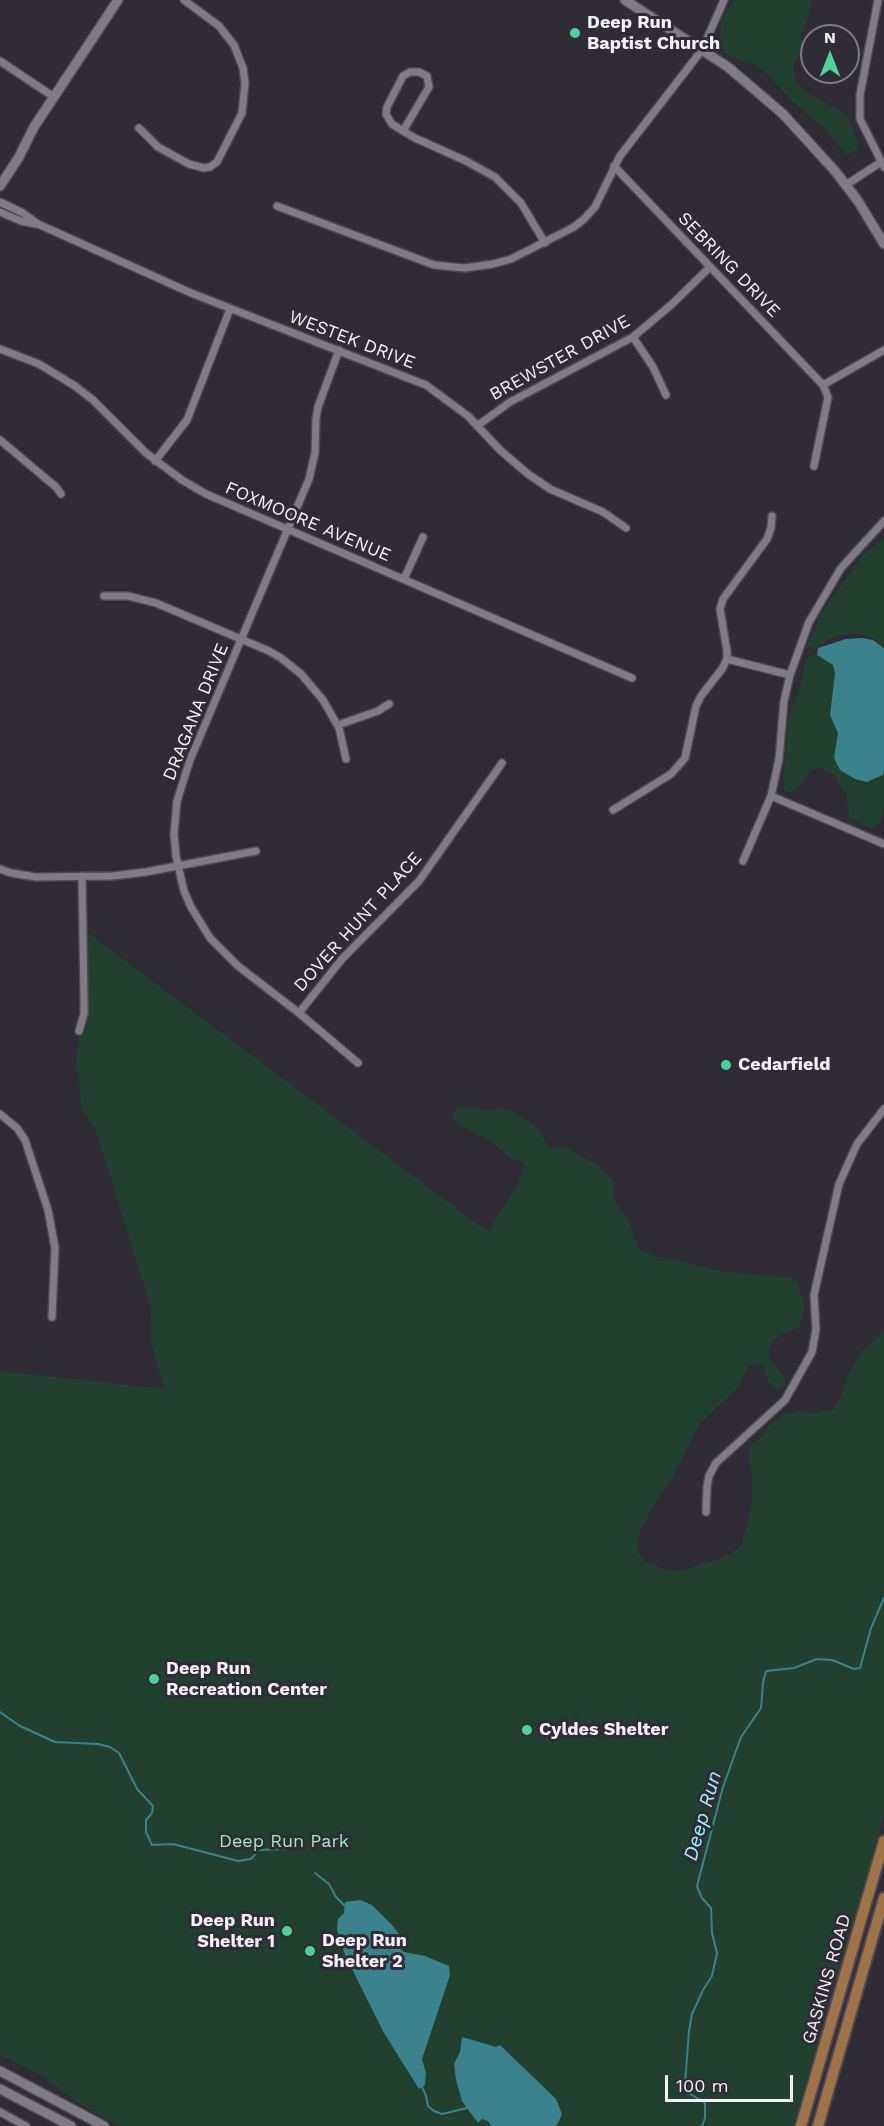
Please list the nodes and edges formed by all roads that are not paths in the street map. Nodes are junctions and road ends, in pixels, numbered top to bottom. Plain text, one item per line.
1 (118, 0) edge
2 (184, 0) edge
3 (625, 0) edge
4 (724, 0) edge
5 (878, 0) edge
6 (702, 50) junction
7 (0, 61) edge
8 (54, 97) junction
9 (139, 128) dead end
10 (403, 131) junction
11 (883, 165) edge
12 (614, 166) junction
13 (846, 185) junction
14 (0, 186) edge
15 (0, 202) edge
16 (277, 206) dead end
17 (0, 212) edge
18 (38, 224) junction
19 (545, 243) junction
20 (884, 244) edge
21 (710, 267) junction
22 (230, 309) junction
23 (633, 337) junction
24 (0, 349) edge
25 (339, 350) junction
26 (884, 350) edge
27 (823, 385) junction
28 (666, 395) dead end
29 (477, 426) junction
30 (0, 440) edge
31 (155, 460) junction
32 (814, 466) dead end
33 (61, 494) dead end
34 (772, 516) dead end
35 (883, 524) edge
36 (626, 528) dead end
37 (288, 530) junction
38 (423, 537) dead end
39 (404, 579) junction
40 (104, 596) dead end
41 (242, 639) junction
42 (727, 659) junction
43 (790, 675) junction
44 (632, 678) dead end
45 (389, 704) dead end
46 (338, 725) junction
47 (346, 759) dead end
48 (502, 763) dead end
49 (771, 796) junction
50 (613, 810) dead end
51 (884, 844) edge
52 (256, 850) dead end
53 (743, 861) dead end
54 (178, 866) junction
55 (0, 869) edge
56 (82, 876) junction
57 (299, 1013) junction
58 (79, 1031) dead end
59 (358, 1063) dead end
60 (884, 1109) edge
61 (0, 1113) edge
62 (52, 1317) dead end
63 (706, 1512) dead end
64 (884, 1841) edge
65 (884, 1898) edge
66 (0, 2071) edge
67 (0, 2089) edge
68 (0, 2112) edge
69 (26, 2126) edge
70 (71, 2126) edge
71 (104, 2126) edge
72 (801, 2126) edge
73 (818, 2126) edge

1 - 8 main road
2 - 9 street
3 - 6 main road
4 - 6 street
5 - 11 street
6 - 12 street
6 - 13 main road
7 - 8 street
8 - 14 main road
10 - 10 street
10 - 19 street
11 - 13 street
12 - 19 street
12 - 21 street, SEBRING DRIVE
13 - 20 main road
15 - 18 street, WESTEK DRIVE
16 - 19 street
17 - 18 street, WESTEK DRIVE
18 - 22 street, WESTEK DRIVE
21 - 23 street, BREWSTER DRIVE
21 - 27 street, SEBRING DRIVE
22 - 25 street, WESTEK DRIVE
22 - 31 street
23 - 28 street
23 - 29 street, BREWSTER DRIVE
24 - 31 street, FOXMOORE AVENUE
25 - 29 street, WESTEK DRIVE
25 - 37 street, DRAGANA DRIVE
26 - 27 street
27 - 32 street
29 - 36 street, WESTEK DRIVE
30 - 33 street
31 - 37 street, FOXMOORE AVENUE
34 - 42 street
35 - 43 street
37 - 39 street, FOXMOORE AVENUE
37 - 41 street, DRAGANA DRIVE
38 - 39 street
39 - 44 street, FOXMOORE AVENUE
40 - 41 street
41 - 46 street
41 - 54 street, DRAGANA DRIVE
42 - 43 street
42 - 50 street
43 - 49 street
45 - 46 street
46 - 47 street
48 - 57 street, DOVER HUNT PLACE
49 - 51 street
49 - 53 street
52 - 54 street
54 - 56 street
54 - 57 street, DRAGANA DRIVE
55 - 56 street
56 - 58 street
57 - 59 street, DRAGANA DRIVE
60 - 63 street
61 - 62 street
64 - 72 main road, GASKINS ROAD
65 - 73 main road, GASKINS ROAD
66 - 71 main road
67 - 70 main road
68 - 69 street

